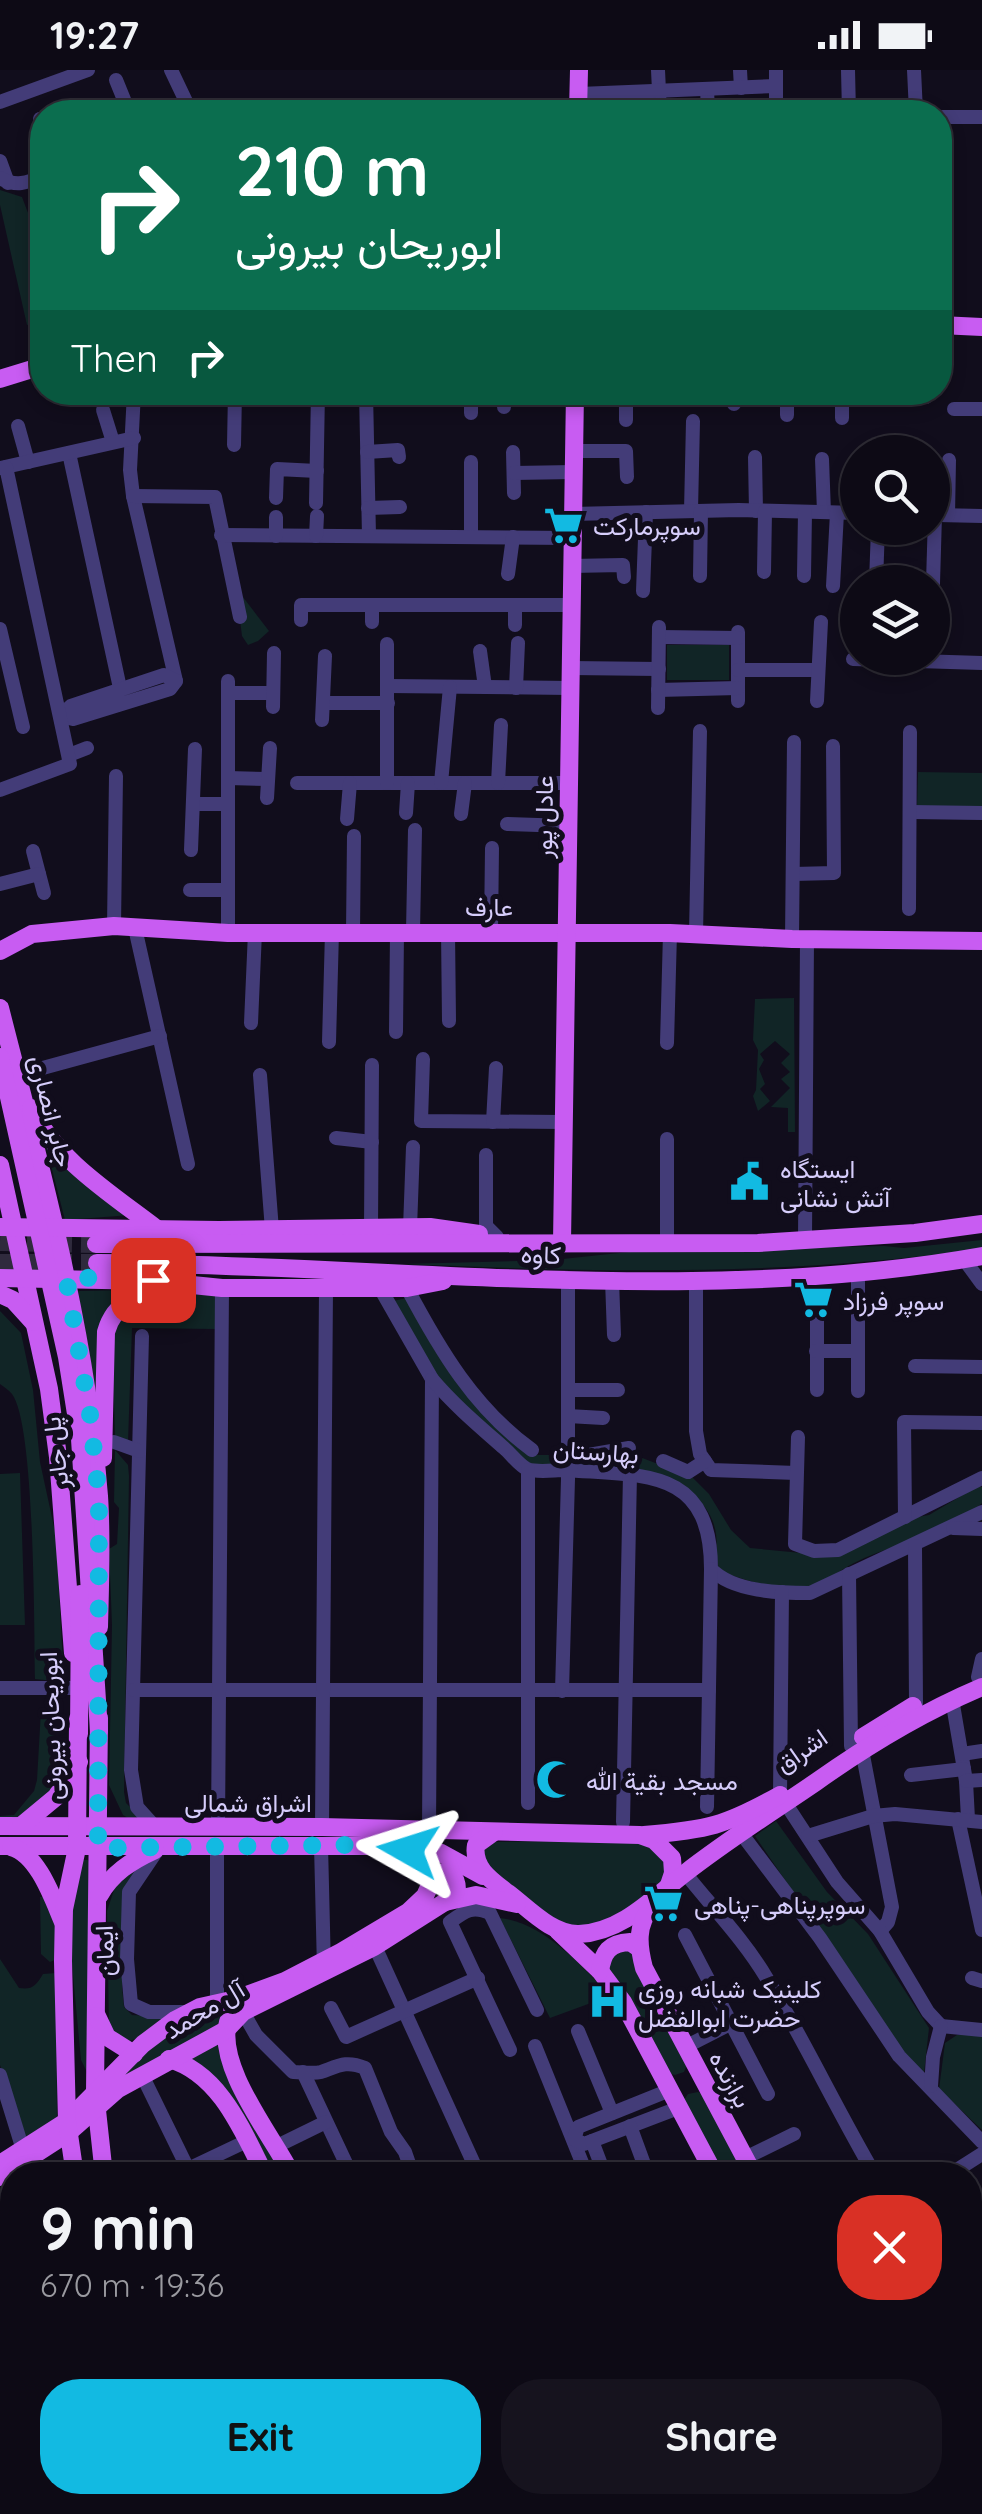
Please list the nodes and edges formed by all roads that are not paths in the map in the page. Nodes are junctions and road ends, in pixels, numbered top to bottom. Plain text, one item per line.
1 (72, 70) edge
2 (88, 70) edge
3 (171, 70) edge
4 (579, 70) edge
5 (658, 70) edge
6 (740, 70) edge
7 (776, 70) edge
8 (848, 70) edge
9 (914, 70) edge
10 (116, 80) dead end
11 (776, 86) junction
12 (740, 88) junction
13 (706, 89) junction
14 (659, 91) junction
15 (0, 99) edge
16 (124, 100) edge
17 (184, 100) edge
18 (578, 100) edge
19 (603, 100) edge
20 (659, 100) edge
21 (707, 100) edge
22 (776, 100) edge
23 (849, 100) edge
24 (915, 100) edge
25 (982, 116) edge
26 (952, 117) edge
27 (0, 161) edge
28 (4, 181) edge
29 (30, 181) edge
30 (952, 324) edge
31 (982, 324) edge
32 (30, 370) edge
33 (0, 379) edge
34 (134, 405) edge
35 (235, 405) edge
36 (318, 405) edge
37 (366, 405) edge
38 (471, 405) edge
39 (575, 405) edge
40 (626, 405) edge
41 (787, 405) edge
42 (842, 405) edge
43 (954, 408) dead end
44 (982, 409) edge
45 (104, 410) dead end
46 (471, 413) dead end
47 (787, 414) dead end
48 (842, 418) dead end
49 (626, 420) dead end
50 (693, 421) dead end
51 (18, 426) dead end
52 (134, 438) junction
53 (113, 442) junction
54 (234, 444) dead end
55 (573, 451) junction
56 (68, 452) junction
57 (367, 452) junction
58 (513, 452) dead end
59 (399, 456) dead end
60 (755, 457) dead end
61 (822, 460) dead end
62 (28, 462) junction
63 (471, 462) dead end
64 (3, 468) edge
65 (317, 470) junction
66 (514, 472) junction
67 (573, 472) junction
68 (627, 477) dead end
69 (514, 493) dead end
70 (133, 496) junction
71 (276, 498) dead end
72 (399, 506) dead end
73 (368, 508) junction
74 (696, 511) junction
75 (760, 511) junction
76 (646, 512) junction
77 (805, 512) junction
78 (830, 512) junction
79 (840, 512) edge
80 (572, 514) junction
81 (950, 515) edge
82 (982, 516) edge
83 (276, 517) dead end
84 (221, 535) junction
85 (276, 536) junction
86 (316, 536) junction
87 (369, 536) junction
88 (471, 537) junction
89 (512, 537) junction
90 (572, 538) junction
91 (571, 566) junction
92 (764, 572) dead end
93 (508, 574) dead end
94 (700, 576) dead end
95 (804, 576) dead end
96 (624, 577) dead end
97 (833, 586) dead end
98 (643, 591) dead end
99 (571, 604) junction
100 (372, 605) junction
101 (515, 605) junction
102 (301, 612) dead end
103 (240, 617) dead end
104 (372, 622) dead end
105 (821, 622) dead end
106 (515, 625) dead end
107 (0, 629) edge
108 (518, 643) dead end
109 (388, 644) dead end
110 (480, 650) dead end
111 (274, 653) dead end
112 (325, 656) dead end
113 (950, 662) edge
114 (982, 663) edge
115 (570, 668) junction
116 (659, 669) junction
117 (738, 670) junction
118 (818, 670) junction
119 (388, 686) junction
120 (450, 687) junction
121 (486, 687) junction
122 (516, 688) junction
123 (570, 688) junction
124 (658, 690) junction
125 (127, 691) junction
126 (817, 702) dead end
127 (322, 703) junction
128 (388, 703) junction
129 (658, 708) dead end
130 (60, 716) junction
131 (322, 720) dead end
132 (501, 725) dead end
133 (23, 727) dead end
134 (700, 731) dead end
135 (910, 732) dead end
136 (794, 742) dead end
137 (833, 746) dead end
138 (87, 748) dead end
139 (270, 748) dead end
140 (196, 749) dead end
141 (68, 755) junction
142 (116, 776) dead end
143 (228, 778) junction
144 (268, 779) junction
145 (297, 783) dead end
146 (350, 783) junction
147 (386, 783) junction
148 (408, 783) junction
149 (440, 783) junction
150 (465, 783) junction
151 (498, 783) junction
152 (568, 783) junction
153 (0, 790) edge
154 (266, 798) dead end
155 (195, 804) junction
156 (228, 804) junction
157 (911, 812) junction
158 (406, 813) dead end
159 (982, 813) edge
160 (461, 814) dead end
161 (347, 818) dead end
162 (508, 824) dead end
163 (568, 826) junction
164 (415, 830) dead end
165 (354, 836) dead end
166 (492, 848) dead end
167 (191, 850) dead end
168 (33, 851) dead end
169 (39, 874) junction
170 (792, 874) junction
171 (0, 884) edge
172 (190, 890) dead end
173 (228, 890) junction
174 (44, 893) dead end
175 (909, 909) dead end
176 (114, 926) junction
177 (135, 928) junction
178 (448, 931) junction
179 (491, 931) junction
180 (254, 932) junction
181 (332, 932) junction
182 (353, 932) junction
183 (405, 932) junction
184 (566, 932) junction
185 (0, 933) edge
186 (228, 933) junction
187 (670, 933) junction
188 (32, 934) junction
189 (696, 934) junction
190 (799, 939) junction
191 (982, 941) edge
192 (0, 950) edge
193 (0, 1008) edge
194 (449, 1021) dead end
195 (251, 1024) dead end
196 (396, 1032) dead end
197 (160, 1036) junction
198 (329, 1042) dead end
199 (666, 1043) dead end
200 (0, 1057) edge
201 (424, 1059) dead end
202 (372, 1066) dead end
203 (496, 1068) dead end
204 (260, 1075) dead end
205 (18, 1080) junction
206 (0, 1112) edge
207 (493, 1122) junction
208 (563, 1122) junction
209 (336, 1138) dead end
210 (667, 1139) dead end
211 (372, 1142) junction
212 (413, 1147) dead end
213 (486, 1155) dead end
214 (188, 1164) dead end
215 (0, 1165) edge
216 (7, 1227) edge
217 (54, 1227) junction
218 (974, 1227) edge
219 (410, 1228) junction
220 (371, 1229) junction
221 (272, 1230) junction
222 (150, 1232) junction
223 (497, 1237) junction
224 (805, 1240) junction
225 (534, 1242) junction
226 (562, 1242) junction
227 (667, 1243) junction
228 (977, 1260) edge
229 (858, 1274) junction
230 (25, 1276) junction
231 (470, 1276) junction
232 (66, 1277) junction
233 (0, 1278) edge
234 (146, 1278) junction
235 (568, 1280) junction
236 (612, 1280) junction
237 (696, 1281) junction
238 (982, 1284) edge
239 (200, 1286) junction
240 (222, 1288) junction
241 (326, 1288) junction
242 (380, 1288) junction
243 (408, 1288) junction
244 (0, 1294) edge
245 (816, 1317) dead end
246 (36, 1328) junction
247 (614, 1335) dead end
248 (142, 1336) dead end
249 (816, 1351) junction
250 (858, 1351) junction
251 (915, 1366) dead end
252 (982, 1366) edge
253 (432, 1379) junction
254 (568, 1390) junction
255 (618, 1390) dead end
256 (817, 1390) dead end
257 (858, 1392) dead end
258 (568, 1416) junction
259 (603, 1418) dead end
260 (982, 1423) edge
261 (798, 1437) dead end
262 (114, 1442) dead end
263 (629, 1448) dead end
264 (532, 1450) dead end
265 (139, 1451) junction
266 (663, 1460) dead end
267 (705, 1461) junction
268 (528, 1470) junction
269 (567, 1470) junction
270 (796, 1473) junction
271 (630, 1474) junction
272 (982, 1478) edge
273 (99, 1498) junction
274 (982, 1512) edge
275 (905, 1517) junction
276 (952, 1528) junction
277 (982, 1530) edge
278 (916, 1546) junction
279 (711, 1569) junction
280 (850, 1574) junction
281 (782, 1592) junction
282 (981, 1675) edge
283 (0, 1688) edge
284 (75, 1688) junction
285 (134, 1690) junction
286 (220, 1690) junction
287 (323, 1690) junction
288 (431, 1690) junction
289 (562, 1690) junction
290 (627, 1690) junction
291 (709, 1690) junction
292 (528, 1691) junction
293 (952, 1699) junction
294 (916, 1704) junction
295 (99, 1732) junction
296 (79, 1734) junction
297 (856, 1748) junction
298 (982, 1751) edge
299 (79, 1762) junction
300 (969, 1771) edge
301 (912, 1775) dead end
302 (99, 1779) junction
303 (783, 1799) junction
304 (528, 1803) dead end
305 (707, 1807) dead end
306 (873, 1816) junction
307 (969, 1820) edge
308 (623, 1822) dead end
309 (0, 1826) edge
310 (21, 1826) junction
311 (78, 1826) junction
312 (99, 1827) junction
313 (132, 1827) junction
314 (156, 1827) junction
315 (429, 1830) junction
316 (497, 1831) junction
317 (681, 1832) junction
318 (742, 1833) junction
319 (640, 1835) junction
320 (218, 1836) junction
321 (321, 1836) junction
322 (808, 1836) junction
323 (3, 1846) edge
324 (396, 1846) junction
325 (160, 1847) junction
326 (78, 1848) junction
327 (98, 1848) junction
328 (691, 1869) junction
329 (492, 1881) junction
330 (430, 1884) junction
331 (663, 1893) junction
332 (99, 1896) junction
333 (444, 1902) junction
334 (525, 1906) junction
335 (64, 1925) junction
336 (554, 1927) junction
337 (982, 1930) edge
338 (880, 1932) junction
339 (685, 1935) dead end
340 (373, 1941) junction
341 (639, 1948) junction
342 (324, 1968) junction
343 (600, 1971) junction
344 (478, 1978) junction
345 (216, 2002) junction
346 (240, 2006) junction
347 (331, 2008) dead end
348 (95, 2010) junction
349 (537, 2010) dead end
350 (404, 2011) junction
351 (190, 2012) junction
352 (730, 2024) junction
353 (941, 2026) junction
354 (66, 2029) junction
355 (226, 2030) junction
356 (982, 2030) edge
357 (578, 2031) dead end
358 (535, 2046) dead end
359 (510, 2050) dead end
360 (134, 2054) junction
361 (689, 2054) junction
362 (170, 2059) junction
363 (304, 2072) junction
364 (142, 2075) junction
365 (0, 2076) edge
366 (931, 2086) junction
367 (118, 2088) junction
368 (710, 2092) junction
369 (768, 2094) dead end
370 (672, 2096) junction
371 (96, 2099) junction
372 (612, 2113) junction
373 (326, 2122) junction
374 (630, 2126) junction
375 (67, 2127) junction
376 (794, 2134) dead end
377 (574, 2139) junction
378 (248, 2141) junction
379 (592, 2141) junction
380 (982, 2142) edge
381 (277, 2146) junction
382 (100, 2154) junction
383 (21, 2158) junction
384 (7, 2162) edge
385 (17, 2162) edge
386 (28, 2162) edge
387 (72, 2162) edge
388 (102, 2162) edge
389 (184, 2162) edge
390 (208, 2162) edge
391 (258, 2162) edge
392 (285, 2162) edge
393 (344, 2162) edge
394 (408, 2162) edge
395 (473, 2162) edge
396 (583, 2162) edge
397 (599, 2162) edge
398 (643, 2162) edge
399 (708, 2162) edge
400 (748, 2162) edge
401 (756, 2162) edge
402 (867, 2162) edge

1 - 15 street
2 - 15 street
3 - 17 street
4 - 18 main road
5 - 14 street
6 - 12 street
7 - 11 street
8 - 23 street
9 - 24 street
10 - 16 street
11 - 12 street
11 - 22 street
12 - 13 street
13 - 14 street
13 - 21 street
14 - 19 street
14 - 20 street
25 - 26 street
27 - 28 street
28 - 29 street
30 - 31 main road
32 - 33 main road
34 - 52 street
35 - 54 street
36 - 65 street
37 - 57 street
38 - 46 street
39 - 55 main road, عادل پور
40 - 49 street
41 - 47 street
42 - 48 street
43 - 44 street
45 - 53 street
50 - 74 street
51 - 62 street
52 - 53 street
52 - 70 street
53 - 56 street
55 - 67 main road, عادل پور
55 - 68 street
56 - 62 street
56 - 125 street
57 - 59 street
57 - 73 street
58 - 66 street
60 - 75 street
61 - 78 street
62 - 64 street
63 - 88 street
64 - 130 street
65 - 71 street
65 - 86 street
66 - 67 street
66 - 69 street
67 - 80 main road, عادل پور
70 - 84 street
70 - 125 street
72 - 73 street
73 - 87 street
74 - 75 street
74 - 76 street
74 - 94 street
75 - 77 street
75 - 92 street
76 - 80 street
76 - 98 street
77 - 78 street
77 - 95 street
78 - 79 street
78 - 97 street
80 - 90 main road, عادل پور
81 - 82 street
83 - 85 street
84 - 85 street
84 - 103 street
85 - 86 street
86 - 87 street
87 - 88 street
88 - 89 street
89 - 90 street
89 - 93 street
90 - 91 main road, عادل پور
91 - 96 street
91 - 99 main road, عادل پور
99 - 101 street
99 - 115 main road, عادل پور
100 - 101 street
100 - 102 street
100 - 104 street
101 - 106 street
105 - 118 street
107 - 133 street
108 - 122 street
109 - 119 street
110 - 121 street
111 - 143 street
112 - 127 street
113 - 114 street
115 - 116 street
115 - 123 main road, عادل پور
116 - 117 street
116 - 124 street
117 - 118 street
117 - 124 street
118 - 126 street
119 - 120 street
119 - 128 street
120 - 121 street
120 - 149 street
121 - 122 street
122 - 123 street
123 - 152 main road, عادل پور
124 - 129 street
125 - 130 street
127 - 128 street
127 - 131 street
128 - 147 street
130 - 141 street
132 - 151 street
134 - 189 street
135 - 157 street
136 - 170 street
137 - 170 street
138 - 141 street
139 - 144 street
140 - 155 street
141 - 153 street
142 - 176 street
143 - 144 street
143 - 156 street
144 - 154 street
145 - 146 street
146 - 147 street
146 - 161 street
147 - 148 street
148 - 149 street
148 - 158 street
149 - 150 street
150 - 151 street
150 - 160 street
151 - 152 street
152 - 163 main road, عادل پور
155 - 156 street
155 - 167 street
156 - 173 street
157 - 159 street
157 - 175 street
162 - 163 street
163 - 184 main road, عادل پور
164 - 183 street
165 - 182 street
166 - 179 street
168 - 169 street
169 - 171 street
169 - 174 street
170 - 190 street
172 - 173 street
173 - 186 street
176 - 177 main road, عارف
176 - 188 main road, عارف
177 - 186 main road, عارف
177 - 197 street
178 - 179 main road, عارف
178 - 183 main road, عارف
178 - 194 street
179 - 184 main road, عارف
180 - 181 main road, عارف
180 - 186 main road, عارف
180 - 195 street
181 - 182 main road, عارف
181 - 198 street
182 - 183 main road, عارف
183 - 196 street
184 - 187 main road, عارف
184 - 208 main road, عادل پور
185 - 188 main road
187 - 189 main road, عارف
187 - 199 street
188 - 192 main road, عارف
189 - 190 main road, عارف
190 - 191 main road, عارف
190 - 224 street
193 - 205 main road, جابر انصاری
197 - 205 street
197 - 214 street
200 - 295 main road, پل جابر, bridge
201 - 207 street
202 - 211 street
203 - 207 street
204 - 221 street
205 - 217 main road, جابر انصاری
205 - 222 main road
206 - 296 main road, پل جابر, bridge
207 - 208 street
208 - 226 main road, عادل پور
209 - 211 street
210 - 227 street
211 - 220 street
212 - 219 street
213 - 223 street
215 - 216 main road
216 - 217 main road
216 - 230 main road, ابوریحان بیرونی
217 - 222 main road
217 - 232 main road, جابر انصاری
218 - 224 main road, کاوه
219 - 220 main road
219 - 223 main road
220 - 221 main road
221 - 222 main road
222 - 234 main road, bridge
223 - 225 main road
224 - 227 main road, کاوه
225 - 226 main road, کاوه
225 - 231 main road, کاوه
226 - 227 main road, کاوه
228 - 229 main road, کاوه
228 - 238 street
229 - 237 main road, کاوه
229 - 250 street
230 - 232 main road
230 - 233 main road
230 - 246 main road, ابوریحان بیرونی
231 - 235 main road, کاوه
231 - 243 main road
232 - 234 main road
232 - 273 main road, ابوریحان بیرونی
234 - 239 main road
235 - 236 main road, کاوه
235 - 254 street
236 - 237 main road, کاوه
236 - 247 street
237 - 267 street
239 - 240 main road
239 - 273 main road
240 - 241 main road
240 - 286 street
241 - 242 main road
241 - 287 street
242 - 243 main road
242 - 253 street, بهارستان
243 - 264 street
244 - 246 main road
245 - 249 street
246 - 284 main road, ابوریحان بیرونی
248 - 265 street
249 - 250 street
249 - 256 street
250 - 257 street
251 - 252 street
253 - 268 street, بهارستان
253 - 288 street
254 - 255 street
254 - 258 street
258 - 259 street
258 - 269 street
260 - 275 street
261 - 270 street
262 - 265 street
263 - 269 street
265 - 285 street
266 - 267 street
267 - 270 street
268 - 269 street, بهارستان
268 - 292 street
269 - 271 street, بهارستان
269 - 289 street
270 - 275 street
271 - 279 street, بهارستان
271 - 290 street
272 - 275 street
273 - 295 main road, ابوریحان بیرونی
274 - 276 street
276 - 277 street
276 - 278 street
278 - 280 street
278 - 294 street
279 - 281 street
279 - 291 street, بهارستان
280 - 281 street
280 - 297 street
281 - 303 street
282 - 293 main road, اشراق
282 - 294 main road, اشراق
283 - 284 street
284 - 296 main road, ابوریحان بیرونی
285 - 286 street
285 - 314 street
286 - 287 street
286 - 320 street
287 - 288 street
287 - 321 street
288 - 292 street
288 - 315 street
289 - 290 street
289 - 292 street
290 - 291 street
290 - 308 street
291 - 305 street, بهارستان
292 - 304 street
293 - 297 main road, اشراق
293 - 300 street
294 - 297 main road, اشراق
295 - 302 main road, ابوریحان بیرونی
296 - 299 main road, ابوریحان بیرونی
297 - 303 main road, اشراق
297 - 306 street
298 - 300 street
299 - 310 main road
299 - 311 main road, ابوریحان بیرونی
300 - 301 street
300 - 307 street
302 - 312 main road, ابوریحان بیرونی
302 - 313 main road
303 - 317 main road, اشراق
303 - 318 main road, اشراق
303 - 322 street
306 - 307 street
306 - 322 street
306 - 338 street
307 - 337 street
309 - 310 main road, اشراق شمالی
310 - 311 main road, اشراق شمالی
311 - 312 main road, اشراق شمالی
311 - 326 main road, ابوریحان بیرونی
312 - 313 main road, اشراق شمالی
312 - 327 main road, ابوریحان بیرونی
313 - 314 main road, اشراق شمالی
314 - 320 main road, اشراق شمالی
315 - 316 main road, اشراق شمالی
315 - 321 main road, اشراق شمالی
316 - 319 main road, اشراق
316 - 329 main road
317 - 319 main road, اشراق
317 - 328 main road
318 - 328 main road, اشراق
318 - 366 street
319 - 331 main road
320 - 321 main road, اشراق شمالی
320 - 325 main road, اشراق شمالی
320 - 345 street
321 - 324 main road, اشراق شمالی
321 - 342 street
322 - 338 street
323 - 326 main road, اشراق شمالی
323 - 335 main road
324 - 329 main road, اشراق شمالی
324 - 330 main road
325 - 327 main road, اشراق شمالی
325 - 332 main road
325 - 351 street, ایمان
326 - 327 main road, اشراق شمالی
326 - 335 main road, ابوریحان بیرونی
327 - 332 main road, ابوریحان بیرونی
328 - 331 main road, اشراق
328 - 402 street
329 - 334 main road, اشراق شمالی
330 - 333 main road
330 - 340 main road, آل محمد
331 - 336 main road
331 - 341 main road
332 - 348 main road, ابوریحان بیرونی
333 - 334 main road
333 - 340 main road, آل محمد
334 - 336 main road, اشراق شمالی
335 - 354 main road, ابوریحان بیرونی
336 - 343 main road
338 - 353 street
339 - 352 street
340 - 342 main road, آل محمد
340 - 350 street
341 - 343 main road
341 - 361 main road, برازنده
342 - 346 main road, آل محمد
343 - 370 main road
344 - 349 street
344 - 350 street
344 - 359 street
345 - 346 main road, آل محمد
345 - 351 main road, آل محمد
345 - 355 main road
346 - 355 main road, آل محمد
346 - 363 street
347 - 350 street
348 - 360 main road
348 - 371 main road, ابوریحان بیرونی
350 - 395 street
351 - 360 main road, آل محمد
352 - 361 street
352 - 369 street
353 - 356 street
353 - 366 street
354 - 371 main road
354 - 375 main road, ابوریحان بیرونی
355 - 362 main road, آل محمد
355 - 381 main road
357 - 372 street
358 - 377 street
360 - 371 main road, آل محمد
361 - 368 main road, برازنده
361 - 370 main road
362 - 364 main road, آل محمد
362 - 378 main road
363 - 373 street
363 - 394 street
364 - 367 main road, آل محمد
364 - 389 street
365 - 383 street
366 - 380 street
367 - 371 main road, آل محمد
367 - 382 main road
368 - 370 main road
368 - 400 main road, برازنده
370 - 372 street
370 - 374 street
370 - 399 main road
371 - 375 main road, آل محمد
371 - 382 main road, ابوریحان بیرونی
372 - 377 street
373 - 381 street
373 - 393 street
374 - 379 street
374 - 398 street
375 - 383 main road, آل محمد
375 - 387 main road, ابوریحان بیرونی
376 - 401 street
377 - 379 street
377 - 396 street
378 - 390 street
378 - 391 main road
379 - 397 street
381 - 392 main road
382 - 388 main road, ابوریحان بیرونی
383 - 384 main road, آل محمد
383 - 385 main road, آل محمد
383 - 386 main road

